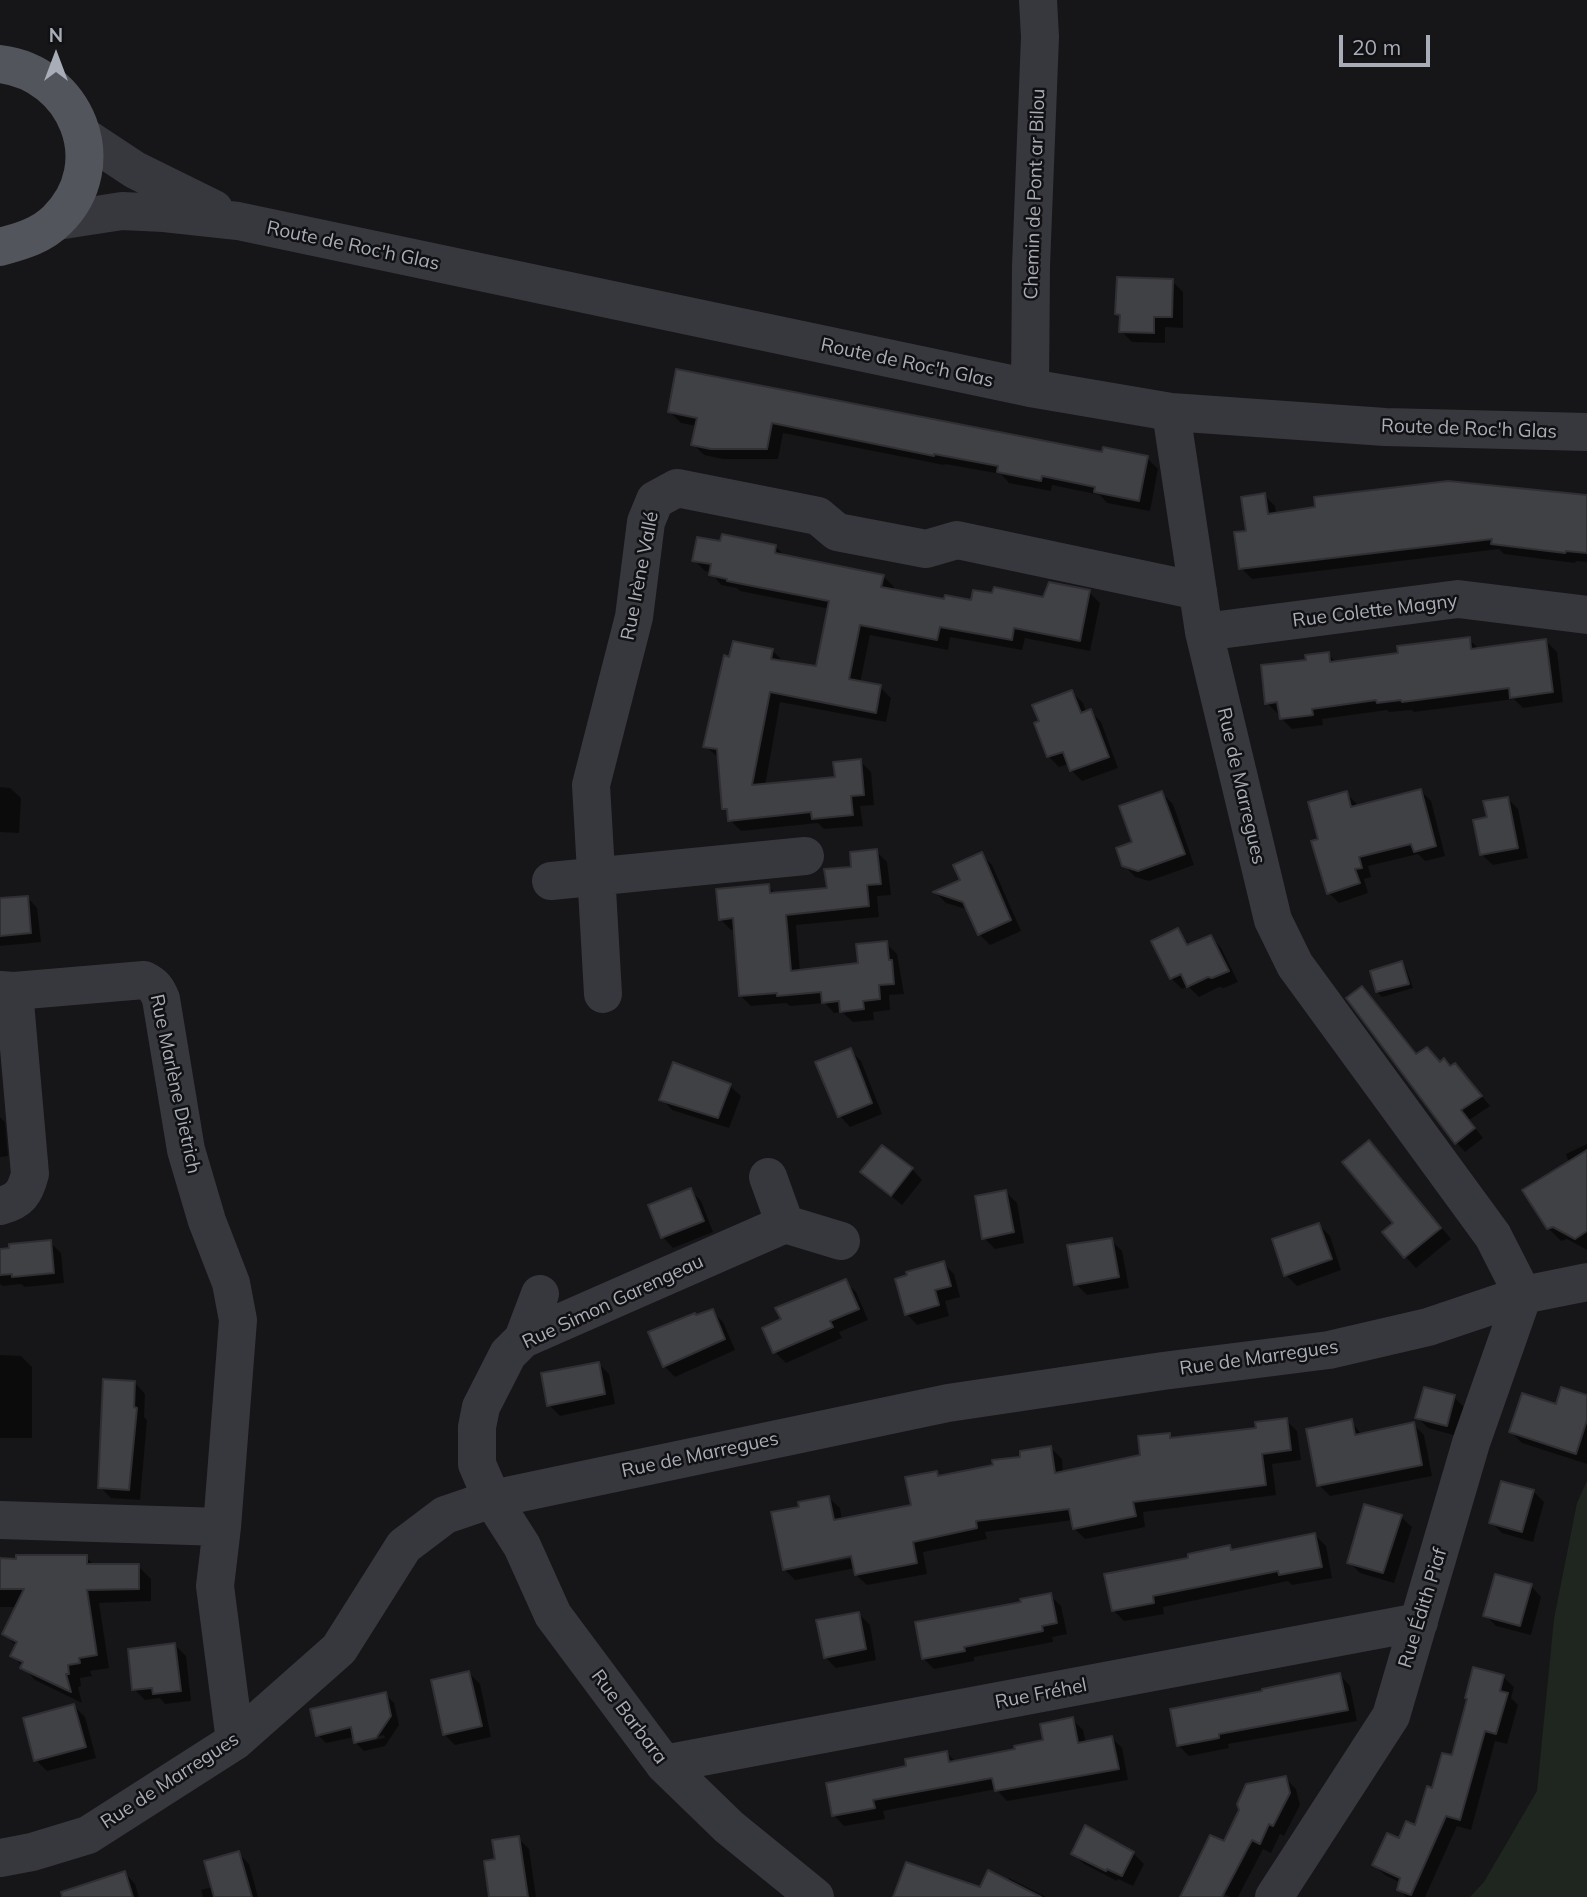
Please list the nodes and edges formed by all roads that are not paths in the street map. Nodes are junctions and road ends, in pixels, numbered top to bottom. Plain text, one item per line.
1 (1038, 0) edge
2 (0, 64) edge
3 (82, 135) junction
4 (57, 221) junction
5 (237, 221) junction
6 (0, 247) edge
7 (1030, 388) junction
8 (1171, 412) junction
9 (1587, 432) edge
10 (1198, 591) junction
11 (1587, 615) edge
12 (1204, 632) junction
13 (804, 856) dead end
14 (596, 875) junction
15 (551, 881) dead end
16 (7, 990) edge
17 (603, 994) dead end
18 (768, 1177) dead end
19 (0, 1206) edge
20 (785, 1224) junction
21 (841, 1241) dead end
22 (1587, 1282) edge
23 (540, 1294) dead end
24 (1523, 1296) junction
25 (523, 1339) junction
26 (492, 1499) junction
27 (0, 1520) edge
28 (222, 1527) junction
29 (1419, 1622) junction
30 (235, 1741) junction
31 (664, 1765) junction
32 (0, 1858) edge
33 (815, 1897) edge
34 (1274, 1897) edge

1 - 7 street, Chemin de Pont ar Bilou
2 - 3 main road
3 - 4 main road
3 - 5 street, Route de Roc'h Glas
4 - 5 street, Route de Roc'h Glas
4 - 6 main road
5 - 7 street, Route de Roc'h Glas
7 - 8 street, Route de Roc'h Glas
8 - 9 street, Route de Roc'h Glas
8 - 10 street, Rue de Marregues
10 - 12 street, Rue de Marregues
10 - 14 street, Rue Irène Vallé
11 - 12 street, Rue Colette Magny
12 - 24 street, Rue de Marregues
13 - 14 street
14 - 15 street
14 - 17 street, Rue Irène Vallé
16 - 19 street, Rue Marlène Dietrich
16 - 28 street, Rue Marlène Dietrich
18 - 20 street
20 - 21 street
20 - 25 street, Rue Simon Garengeau
22 - 24 street, Rue de Marregues
23 - 25 street
24 - 26 street, Rue de Marregues
24 - 29 street, Rue Édith Piaf
25 - 26 street, Rue Simon Garengeau
26 - 30 street, Rue de Marregues
26 - 31 street, Rue Barbara
27 - 28 street
28 - 30 street, Rue Marlène Dietrich
29 - 31 street, Rue Fréhel
29 - 34 street, Rue Édith Piaf
30 - 32 street, Rue de Marregues
31 - 33 street, Rue Barbara

